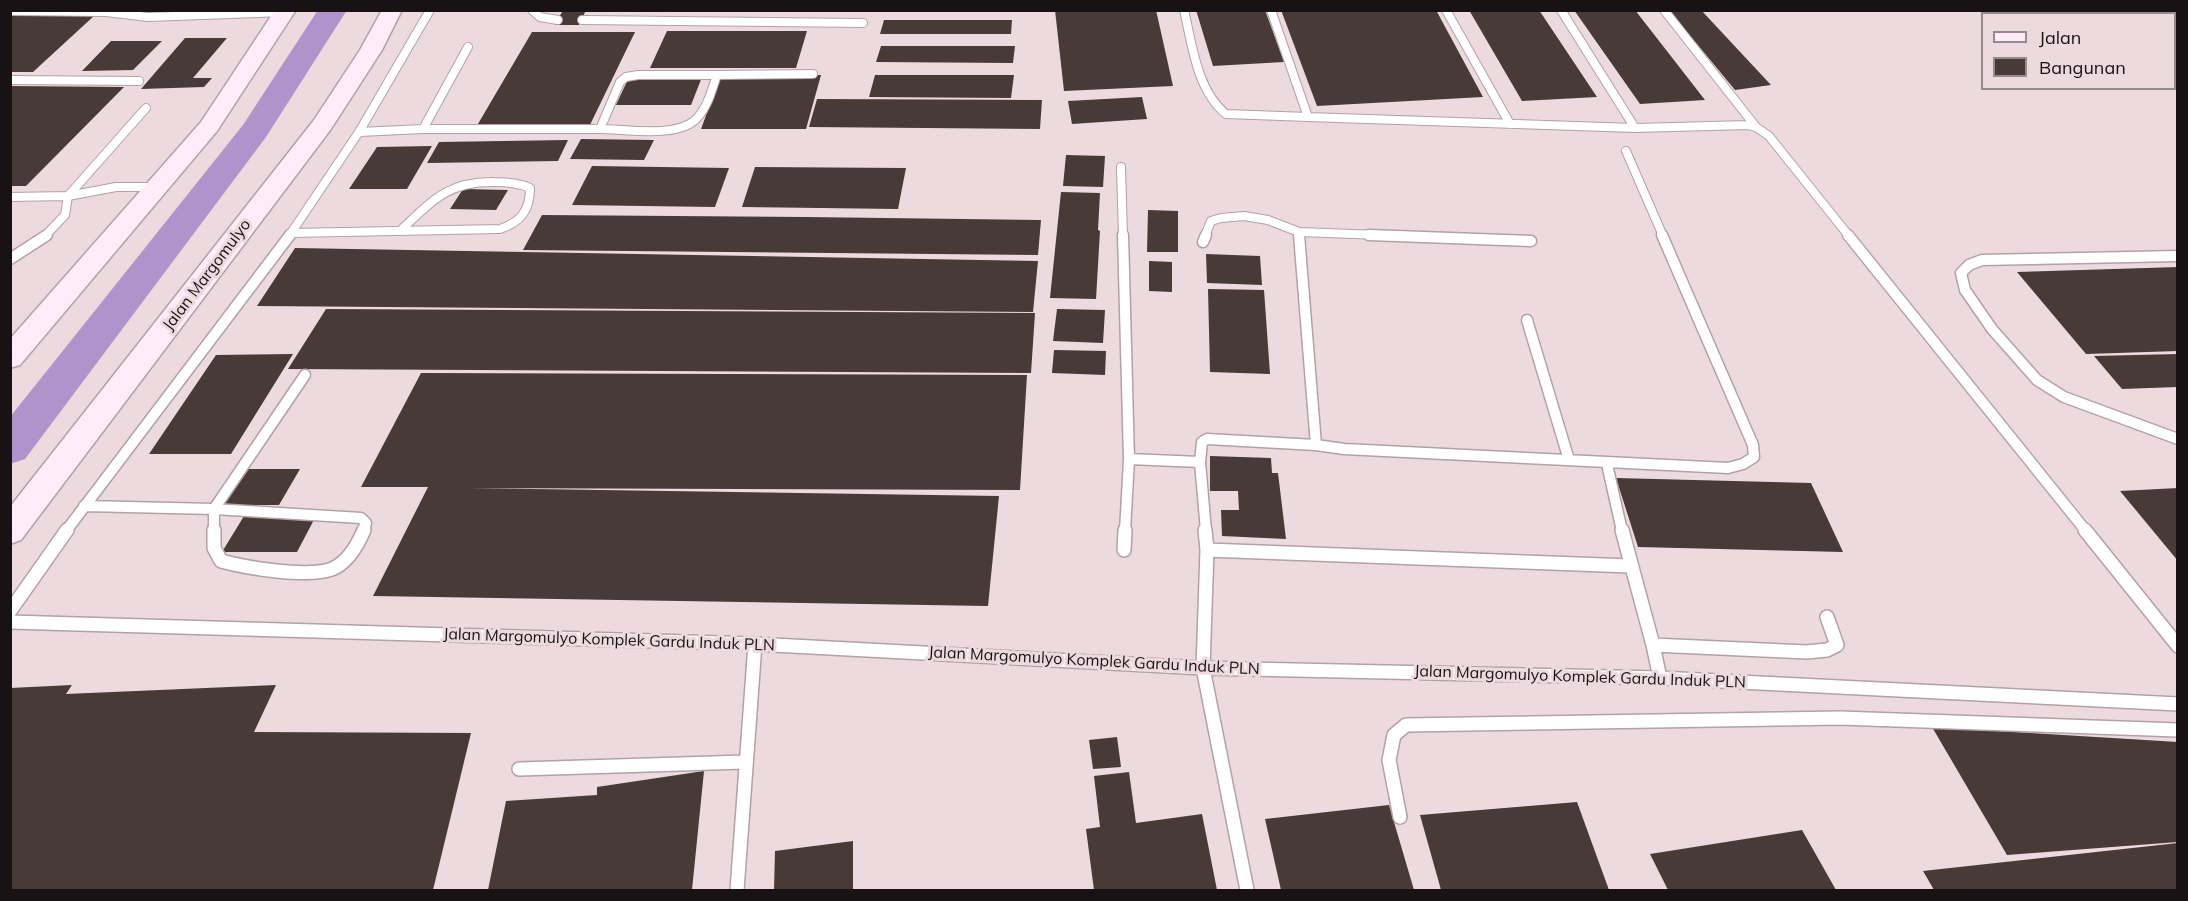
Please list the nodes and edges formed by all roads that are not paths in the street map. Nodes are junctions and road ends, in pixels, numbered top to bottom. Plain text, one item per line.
1 (392, 10) edge
2 (430, 10) edge
3 (532, 10) edge
4 (1184, 10) edge
5 (1271, 10) edge
6 (1446, 10) edge
7 (1561, 10) edge
8 (1664, 10) edge
9 (10, 11) edge
10 (286, 11) edge
11 (558, 20) dead end
12 (582, 20) dead end
13 (863, 22) dead end
14 (468, 47) dead end
15 (813, 74) dead end
16 (717, 75) junction
17 (10, 80) edge
18 (139, 81) dead end
19 (146, 108) dead end
20 (1308, 117) junction
21 (1510, 124) junction
22 (1756, 127) junction
23 (1635, 128) junction
24 (423, 129) junction
25 (600, 129) junction
26 (359, 132) junction
27 (1626, 151) dead end
28 (1121, 167) dead end
29 (156, 187) junction
30 (68, 196) junction
31 (10, 197) edge
32 (402, 230) junction
33 (1299, 232) junction
34 (291, 233) junction
35 (1531, 241) dead end
36 (1203, 242) dead end
37 (2178, 256) edge
38 (10, 259) edge
39 (1527, 320) dead end
40 (10, 358) edge
41 (305, 375) dead end
42 (2178, 439) edge
43 (1316, 445) junction
44 (1129, 459) junction
45 (1569, 460) junction
46 (1200, 462) junction
47 (1607, 464) junction
48 (84, 506) junction
49 (214, 509) junction
50 (10, 531) edge
51 (1124, 550) dead end
52 (1207, 550) junction
53 (1630, 566) junction
54 (10, 611) edge
55 (1827, 617) dead end
56 (10, 622) edge
57 (755, 644) junction
58 (1653, 645) junction
59 (2178, 646) edge
60 (1203, 668) junction
61 (1660, 678) junction
62 (2178, 704) edge
63 (2178, 730) edge
64 (745, 762) junction
65 (519, 769) dead end
66 (1400, 818) dead end
67 (736, 891) edge
68 (1247, 891) edge

1 - 50 main road, Jalan Margomulyo
2 - 26 lane
3 - 11 lane
4 - 20 lane
5 - 20 lane
6 - 21 lane
7 - 23 lane
8 - 22 lane
9 - 10 lane
10 - 29 main road
12 - 13 lane
14 - 24 lane
15 - 16 lane
16 - 25 lane
16 - 25 lane
17 - 18 lane
19 - 30 lane
20 - 21 lane
21 - 23 lane
22 - 23 lane
22 - 59 lane
24 - 25 lane
24 - 26 lane
26 - 34 lane
27 - 47 lane
28 - 44 lane
29 - 30 lane
29 - 40 main road
30 - 31 lane
30 - 38 lane
32 - 32 lane
32 - 34 lane
33 - 35 lane
33 - 36 lane
33 - 43 lane
34 - 48 lane
37 - 42 lane
39 - 45 lane
41 - 49 lane
43 - 45 lane
43 - 46 lane
44 - 46 lane
44 - 51 lane
45 - 47 lane
46 - 52 lane
47 - 53 lane
48 - 49 lane
48 - 54 lane
49 - 49 lane
52 - 53 lane
52 - 60 lane
53 - 58 lane
55 - 58 lane
56 - 57 lane, Jalan Margomulyo Komplek Gardu Induk PLN
57 - 60 lane, Jalan Margomulyo Komplek Gardu Induk PLN
57 - 64 lane
58 - 61 lane
60 - 61 lane, Jalan Margomulyo Komplek Gardu Induk PLN
60 - 68 lane
61 - 62 lane, Jalan Margomulyo Komplek Gardu Induk PLN
63 - 66 lane
64 - 65 lane
64 - 67 lane

